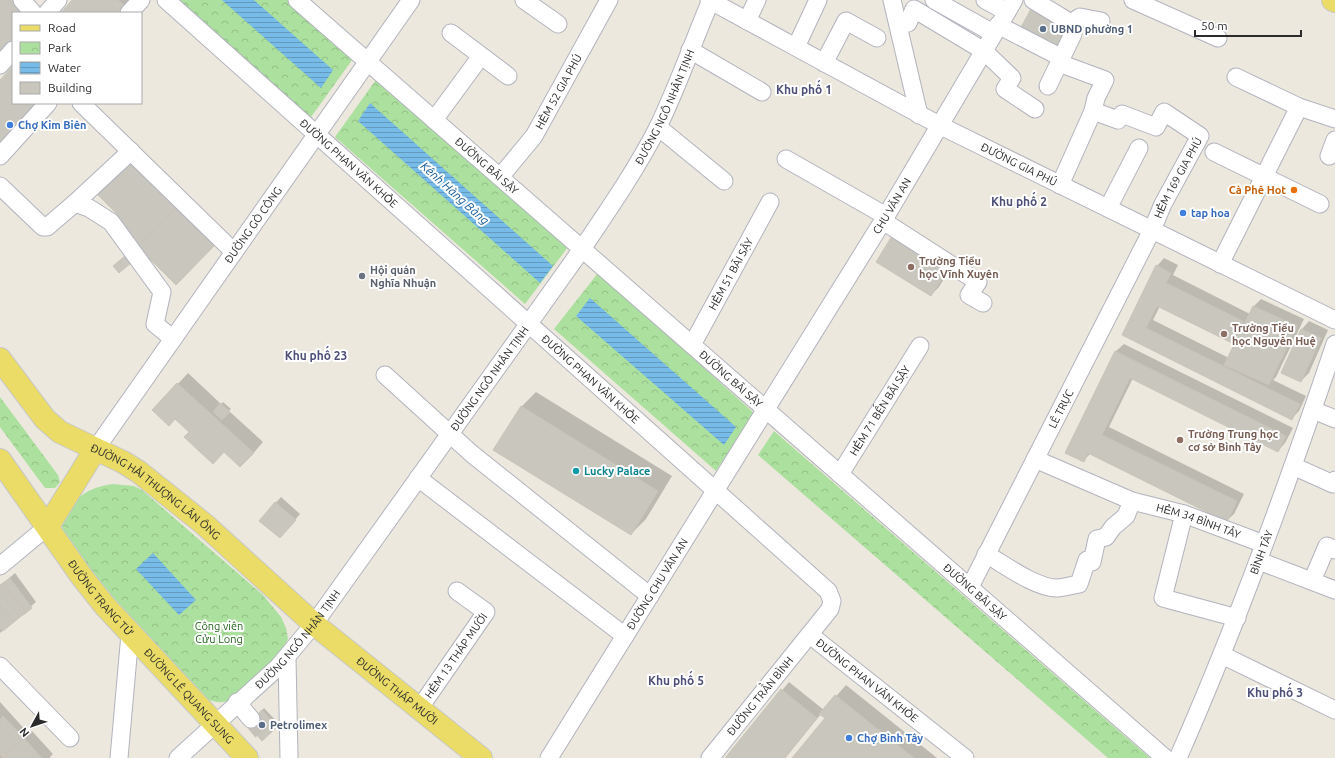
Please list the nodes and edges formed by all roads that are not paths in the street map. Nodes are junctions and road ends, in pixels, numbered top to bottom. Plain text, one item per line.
1 (22, 0) edge
2 (58, 0) edge
3 (141, 0) edge
4 (166, 0) edge
5 (297, 0) edge
6 (411, 0) edge
7 (524, 0) edge
8 (608, 0) edge
9 (710, 0) edge
10 (756, 0) edge
11 (818, 0) edge
12 (892, 0) edge
13 (934, 0) edge
14 (985, 0) edge
15 (1033, 0) edge
16 (1133, 0) edge
17 (32, 12) edge
18 (47, 12) edge
19 (130, 12) edge
20 (1003, 18) edge
21 (747, 21) junction
22 (1101, 21) dead end
23 (908, 23) dead end
24 (558, 24) dead end
25 (451, 33) dead end
26 (1073, 34) dead end
27 (877, 38) dead end
28 (1218, 38) dead end
29 (796, 47) junction
30 (690, 50) junction
31 (12, 51) edge
32 (984, 51) junction
33 (480, 56) junction
34 (1060, 60) junction
35 (368, 62) junction
36 (824, 63) junction
37 (0, 65) edge
38 (508, 76) dead end
39 (1236, 77) dead end
40 (1048, 86) dead end
41 (762, 92) dead end
42 (47, 104) edge
43 (82, 104) edge
44 (1298, 107) junction
45 (1035, 109) dead end
46 (1093, 111) junction
47 (919, 114) junction
48 (1335, 119) edge
49 (434, 120) junction
50 (939, 125) junction
51 (658, 127) junction
52 (317, 134) junction
53 (1138, 148) dead end
54 (131, 151) junction
55 (1214, 152) dead end
56 (0, 156) edge
57 (786, 159) dead end
58 (1264, 176) junction
59 (500, 177) junction
60 (724, 182) dead end
61 (1060, 185) junction
62 (0, 186) edge
63 (770, 202) dead end
64 (75, 203) junction
65 (1320, 204) dead end
66 (1108, 208) junction
67 (884, 218) junction
68 (1152, 230) junction
69 (582, 249) junction
70 (234, 252) junction
71 (1220, 264) junction
72 (983, 303) dead end
73 (1335, 320) edge
74 (529, 323) junction
75 (173, 339) junction
76 (1335, 344) edge
77 (692, 345) junction
78 (920, 346) dead end
79 (0, 359) edge
80 (385, 375) dead end
81 (766, 410) junction
82 (1313, 410) junction
83 (1335, 419) edge
84 (450, 434) junction
85 (95, 450) junction
86 (1035, 459) junction
87 (0, 460) edge
88 (1293, 466) junction
89 (840, 474) junction
90 (418, 478) junction
91 (1334, 486) edge
92 (716, 490) junction
93 (1132, 501) junction
94 (1184, 514) junction
95 (48, 526) junction
96 (1264, 544) junction
97 (1335, 550) edge
98 (986, 554) junction
99 (1259, 561) junction
100 (0, 566) edge
101 (1312, 581) junction
102 (970, 587) junction
103 (1335, 590) edge
104 (457, 591) dead end
105 (650, 596) junction
106 (1237, 618) junction
107 (314, 624) junction
108 (130, 634) junction
109 (810, 635) junction
110 (625, 636) junction
111 (1222, 654) junction
112 (287, 657) junction
113 (0, 666) edge
114 (237, 702) junction
115 (419, 709) junction
116 (1335, 710) edge
117 (251, 719) tunnel mouth
118 (215, 723) junction
119 (70, 738) dead end
120 (119, 758) edge
121 (178, 758) edge
122 (247, 758) edge
123 (289, 758) edge
124 (481, 758) edge
125 (549, 758) edge
126 (710, 758) edge
127 (965, 758) edge
128 (1165, 758) edge
129 (1178, 758) edge

1 - 17 street
2 - 18 street
3 - 19 street
4 - 52 street, ĐƯỜNG PHAN VĂN KHỎE
5 - 35 street, ĐƯỜNG BÃI SẬY
6 - 35 street, ĐƯỜNG GÒ CÔNG
7 - 24 street
8 - 59 street, HẺM 52 GIA PHÚ
9 - 21 street, ĐƯỜNG GIA PHÚ
9 - 30 street, ĐƯỜNG NGÔ NHÂN TỊNH
10 - 21 street
11 - 29 street
12 - 47 street
13 - 20 street
14 - 20 street
15 - 22 street
16 - 28 street
20 - 32 street, CHU VĂN AN
20 - 34 street
21 - 29 street, ĐƯỜNG GIA PHÚ
23 - 32 street
25 - 33 street
26 - 34 street
27 - 36 street
29 - 36 street, ĐƯỜNG GIA PHÚ
30 - 41 street
30 - 51 street, ĐƯỜNG NGÔ NHÂN TỊNH
31 - 37 street
32 - 45 street
32 - 50 street, CHU VĂN AN
33 - 38 street
33 - 49 street
34 - 40 street
34 - 46 street
35 - 49 street, ĐƯỜNG BÃI SẬY
35 - 52 street, ĐƯỜNG GÒ CÔNG
36 - 47 street, ĐƯỜNG GIA PHÚ
39 - 44 street
42 - 56 street
43 - 54 street
44 - 48 street
44 - 58 street
46 - 61 street
46 - 68 street, HẺM 169 GIA PHÚ
47 - 50 street, ĐƯỜNG GIA PHÚ
49 - 59 street, ĐƯỜNG BÃI SẬY
50 - 61 street, ĐƯỜNG GIA PHÚ
50 - 67 street, CHU VĂN AN
51 - 60 street
51 - 69 street, ĐƯỜNG NGÔ NHÂN TỊNH
52 - 70 street, ĐƯỜNG GÒ CÔNG
52 - 74 street, ĐƯỜNG PHAN VĂN KHỎE
53 - 66 street
54 - 64 street
54 - 70 street
55 - 58 street
57 - 67 street
58 - 65 street
58 - 71 street
59 - 69 street, ĐƯỜNG BÃI SẬY
61 - 66 street, ĐƯỜNG GIA PHÚ
62 - 64 street
63 - 77 street, HẺM 51 BÃI SẬY
64 - 75 street
66 - 68 street, ĐƯỜNG GIA PHÚ
67 - 72 street
67 - 81 street, CHU VĂN AN
68 - 71 street, ĐƯỜNG GIA PHÚ
68 - 86 street, LÊ TRỰC
69 - 74 street, ĐƯỜNG NGÔ NHÂN TỊNH
69 - 77 street, ĐƯỜNG BÃI SẬY
70 - 75 street, ĐƯỜNG GÒ CÔNG
71 - 73 street, ĐƯỜNG GIA PHÚ
74 - 84 street, ĐƯỜNG NGÔ NHÂN TỊNH
74 - 92 street, ĐƯỜNG PHAN VĂN KHỎE
75 - 85 street, ĐƯỜNG GÒ CÔNG
76 - 82 street, BÌNH TÂY
77 - 81 street, ĐƯỜNG BÃI SẬY
78 - 89 street, HẺM 71 BẾN BÃI SẬY
79 - 85 main road, ĐƯỜNG HẢI THƯỢNG LÃN ÔNG
80 - 84 street
81 - 89 street, ĐƯỜNG BÃI SẬY
81 - 92 street, ĐƯỜNG CHU VĂN AN
82 - 83 street
82 - 88 street, BÌNH TÂY
84 - 90 street, ĐƯỜNG NGÔ NHÂN TỊNH
84 - 105 street
85 - 95 main road
85 - 107 main road, ĐƯỜNG HẢI THƯỢNG LÃN ÔNG
86 - 93 street, HẺM 34 BÌNH TÂY
86 - 98 street, LÊ TRỰC
87 - 95 main road, ĐƯỜNG TRANG TỬ
88 - 91 street
88 - 96 street, BÌNH TÂY
89 - 102 street, ĐƯỜNG BÃI SẬY
90 - 107 street, ĐƯỜNG NGÔ NHÂN TỊNH
90 - 110 street
92 - 105 street, ĐƯỜNG CHU VĂN AN
92 - 109 street, ĐƯỜNG PHAN VĂN KHỎE
93 - 94 street, HẺM 34 BÌNH TÂY
93 - 98 street
94 - 96 street, HẺM 34 BÌNH TÂY
94 - 106 street
95 - 100 street
95 - 108 main road, ĐƯỜNG TRANG TỬ
96 - 99 street, BÌNH TÂY
97 - 101 street
98 - 102 street, LÊ TRỰC
99 - 101 street
99 - 106 street, BÌNH TÂY
101 - 103 street
102 - 128 street, ĐƯỜNG BÃI SẬY
104 - 115 street, HẺM 13 THÁP MƯỜI
105 - 110 street, ĐƯỜNG CHU VĂN AN
106 - 111 street, BÌNH TÂY
107 - 112 street, ĐƯỜNG NGÔ NHÂN TỊNH
107 - 115 main road, ĐƯỜNG THÁP MƯỜI
108 - 118 main road, ĐƯỜNG LÊ QUANG SUNG
108 - 120 street, ĐƯỜNG TRANG TỬ
109 - 126 street, ĐƯỜNG TRẦN BÌNH
109 - 127 street, ĐƯỜNG PHAN VĂN KHỎE
110 - 125 street, ĐƯỜNG CHU VĂN AN
111 - 116 street
111 - 129 street, BÌNH TÂY
112 - 114 street, ĐƯỜNG NGÔ NHÂN TỊNH
112 - 123 street
113 - 119 street
114 - 117 street
114 - 118 street, ĐƯỜNG NGÔ NHÂN TỊNH
115 - 124 main road, ĐƯỜNG THÁP MƯỜI
118 - 121 street, ĐƯỜNG NGÔ NHÂN TỊNH
118 - 122 main road, ĐƯỜNG LÊ QUANG SUNG

